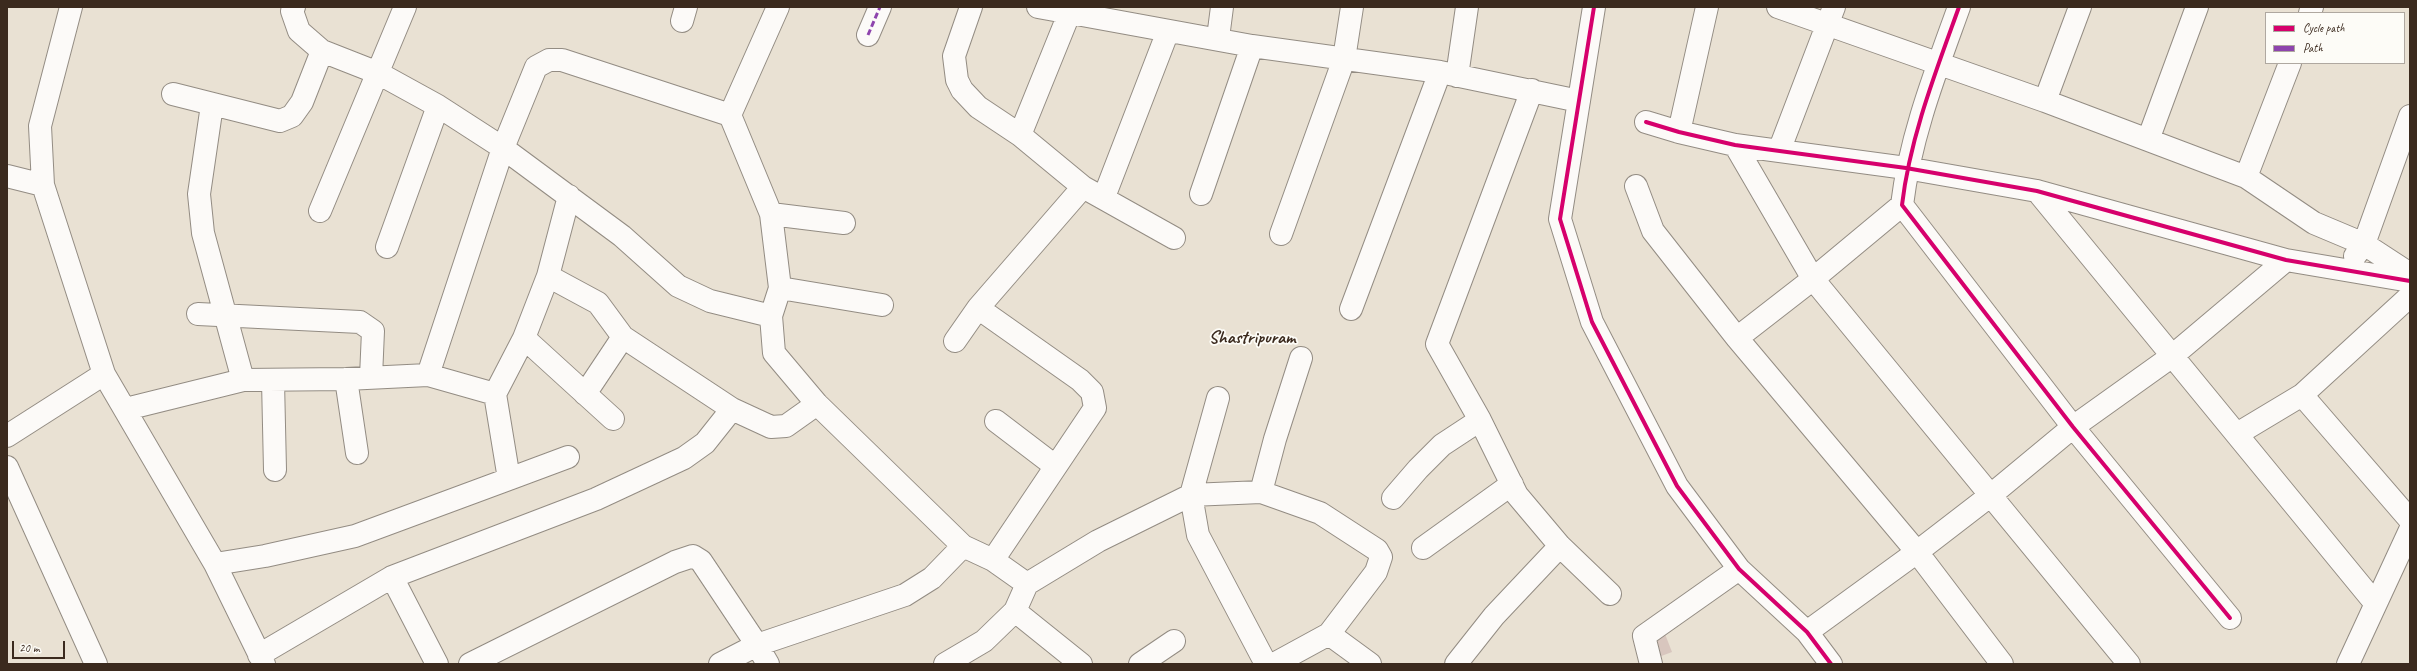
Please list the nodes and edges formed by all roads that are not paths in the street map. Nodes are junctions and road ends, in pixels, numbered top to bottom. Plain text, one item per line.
1 (71, 7) edge
2 (294, 7) edge
3 (405, 7) edge
4 (778, 7) edge
5 (880, 7) edge
6 (971, 7) edge
7 (1041, 7) edge
8 (1222, 7) edge
9 (1352, 7) edge
10 (1468, 7) edge
11 (1594, 7) edge
12 (1707, 7) edge
13 (1778, 7) edge
14 (1959, 7) edge
15 (2080, 7) edge
16 (2197, 7) edge
17 (1069, 14) junction
18 (1128, 15) edge
19 (1831, 16) edge
20 (1168, 31) junction
21 (868, 35) dead end
22 (1218, 38) junction
23 (1252, 46) junction
24 (322, 51) junction
25 (1344, 59) junction
26 (1939, 63) junction
27 (2290, 64) edge
28 (378, 73) junction
29 (1448, 74) junction
30 (1532, 90) junction
31 (173, 94) dead end
32 (1579, 101) junction
33 (2045, 101) junction
34 (212, 105) junction
35 (438, 106) junction
36 (730, 115) junction
37 (2410, 116) edge
38 (1646, 122) dead end
39 (1679, 132) junction
40 (1020, 135) junction
41 (2148, 140) junction
42 (1735, 145) junction
43 (503, 148) junction
44 (1779, 151) junction
45 (1906, 168) junction
46 (7, 176) edge
47 (2246, 176) junction
48 (44, 185) junction
49 (1636, 186) dead end
50 (1083, 187) junction
51 (2037, 191) junction
52 (1202, 194) dead end
53 (569, 196) junction
54 (1104, 197) junction
55 (1902, 205) junction
56 (320, 211) dead end
57 (771, 214) junction
58 (844, 223) dead end
59 (1281, 234) dead end
60 (1174, 238) dead end
61 (2364, 244) junction
62 (386, 248) dead end
63 (2286, 260) junction
64 (2344, 270) junction
65 (2410, 274) edge
66 (548, 276) junction
67 (1813, 279) junction
68 (2410, 281) edge
69 (780, 288) junction
70 (2410, 296) edge
71 (882, 305) dead end
72 (978, 308) junction
73 (1351, 309) dead end
74 (198, 314) dead end
75 (224, 316) junction
76 (771, 316) junction
77 (623, 337) junction
78 (524, 338) junction
79 (1737, 338) junction
80 (954, 341) dead end
81 (2171, 357) junction
82 (1301, 358) dead end
83 (104, 374) junction
84 (428, 374) junction
85 (371, 377) junction
86 (346, 379) junction
87 (243, 380) junction
88 (273, 381) junction
89 (495, 394) junction
90 (585, 394) junction
91 (2302, 395) junction
92 (1218, 398) dead end
93 (817, 404) junction
94 (732, 409) junction
95 (126, 410) junction
96 (613, 419) dead end
97 (1480, 420) junction
98 (996, 421) dead end
99 (2073, 427) junction
100 (2237, 434) junction
101 (7, 436) edge
102 (357, 453) dead end
103 (568, 457) dead end
104 (1055, 466) junction
105 (7, 467) edge
106 (274, 470) dead end
107 (509, 479) junction
108 (1512, 484) junction
109 (1261, 492) junction
110 (1191, 495) junction
111 (1991, 495) junction
112 (1393, 498) dead end
113 (2410, 520) edge
114 (2410, 530) edge
115 (963, 546) junction
116 (1560, 546) junction
117 (1423, 548) dead end
118 (1917, 552) junction
119 (993, 560) junction
120 (215, 564) junction
121 (2402, 567) edge
122 (1739, 569) junction
123 (392, 577) junction
124 (1027, 584) junction
125 (1610, 594) dead end
126 (2375, 603) junction
127 (1016, 611) junction
128 (2230, 618) dead end
129 (1807, 632) junction
130 (1329, 634) junction
131 (1174, 641) dead end
132 (757, 644) junction
133 (262, 659) edge
134 (96, 664) edge
135 (437, 664) edge
136 (470, 664) edge
137 (720, 664) edge
138 (768, 664) edge
139 (945, 664) edge
140 (1081, 664) edge
141 (1140, 664) edge
142 (1266, 664) edge
143 (1274, 664) edge
144 (1369, 664) edge
145 (1456, 664) edge
146 (1651, 664) edge
147 (1831, 664) edge
148 (2002, 664) edge
149 (2129, 664) edge
150 (2348, 664) edge

1 - 48 street
2 - 24 street
3 - 28 street
4 - 36 street
5 - 21 street
6 - 40 street
7 - 17 street
8 - 22 street
9 - 25 street
10 - 29 street
11 - 32 street
12 - 39 street
13 - 19 street
14 - 26 street
15 - 33 street
16 - 41 street
17 - 18 street
17 - 40 street
18 - 20 street
19 - 26 street
19 - 44 street
20 - 22 street
20 - 54 street
22 - 23 street
23 - 25 street
23 - 52 street
24 - 28 street
24 - 34 street
25 - 29 street
25 - 59 street
26 - 33 street
26 - 45 street
27 - 47 street
28 - 35 street
28 - 56 street
29 - 30 street
29 - 73 street
30 - 32 street
30 - 97 street
31 - 34 street
32 - 122 street
33 - 41 street
34 - 75 street
35 - 43 street
35 - 62 street
36 - 43 street
36 - 57 street
37 - 61 street
38 - 39 street
39 - 42 street
40 - 50 street
41 - 47 street
42 - 44 street
42 - 67 street
43 - 53 street
43 - 84 street
44 - 45 street
45 - 51 street
45 - 55 street
46 - 48 street
47 - 61 street
48 - 83 street
49 - 79 street
50 - 54 street
50 - 72 street
51 - 63 street
51 - 81 street
53 - 66 street
53 - 76 street
54 - 60 street
55 - 67 street
55 - 99 street
57 - 58 street
57 - 69 street
61 - 64 street
61 - 65 street
63 - 64 street
63 - 81 street
64 - 68 street
66 - 77 street
66 - 78 street
67 - 79 street
67 - 111 street
69 - 71 street
69 - 76 street
70 - 91 street
72 - 80 street
72 - 104 street
74 - 75 street
75 - 85 street
75 - 87 street
76 - 93 street
77 - 90 street
77 - 94 street
78 - 89 street
78 - 90 street
79 - 118 street
81 - 99 street
81 - 100 street
82 - 109 street
83 - 95 street
83 - 101 street
84 - 85 street
84 - 89 street
85 - 86 street
86 - 88 street
86 - 102 street
87 - 88 street
87 - 95 street
88 - 106 street
89 - 107 street
90 - 96 street
91 - 100 street
91 - 113 street
92 - 110 street
93 - 94 street
93 - 115 street
94 - 123 street
95 - 120 street
97 - 108 street
97 - 112 street
98 - 104 street
99 - 111 street
99 - 128 street
100 - 126 street
103 - 107 street
104 - 119 street
105 - 134 street
107 - 120 street
108 - 116 street
108 - 117 street
109 - 110 street
109 - 130 street
110 - 124 street
110 - 142 street
111 - 118 street
111 - 149 street
114 - 121 street
115 - 119 street
115 - 132 street
116 - 125 street
116 - 145 street
118 - 129 street
118 - 148 street
119 - 124 street
120 - 133 street
121 - 126 street
122 - 129 street
122 - 146 street
123 - 133 street
123 - 135 street
124 - 127 street
126 - 150 street
127 - 139 street
127 - 140 street
129 - 147 street
130 - 143 street
130 - 144 street
131 - 141 street
132 - 136 street
132 - 137 street
132 - 138 street

